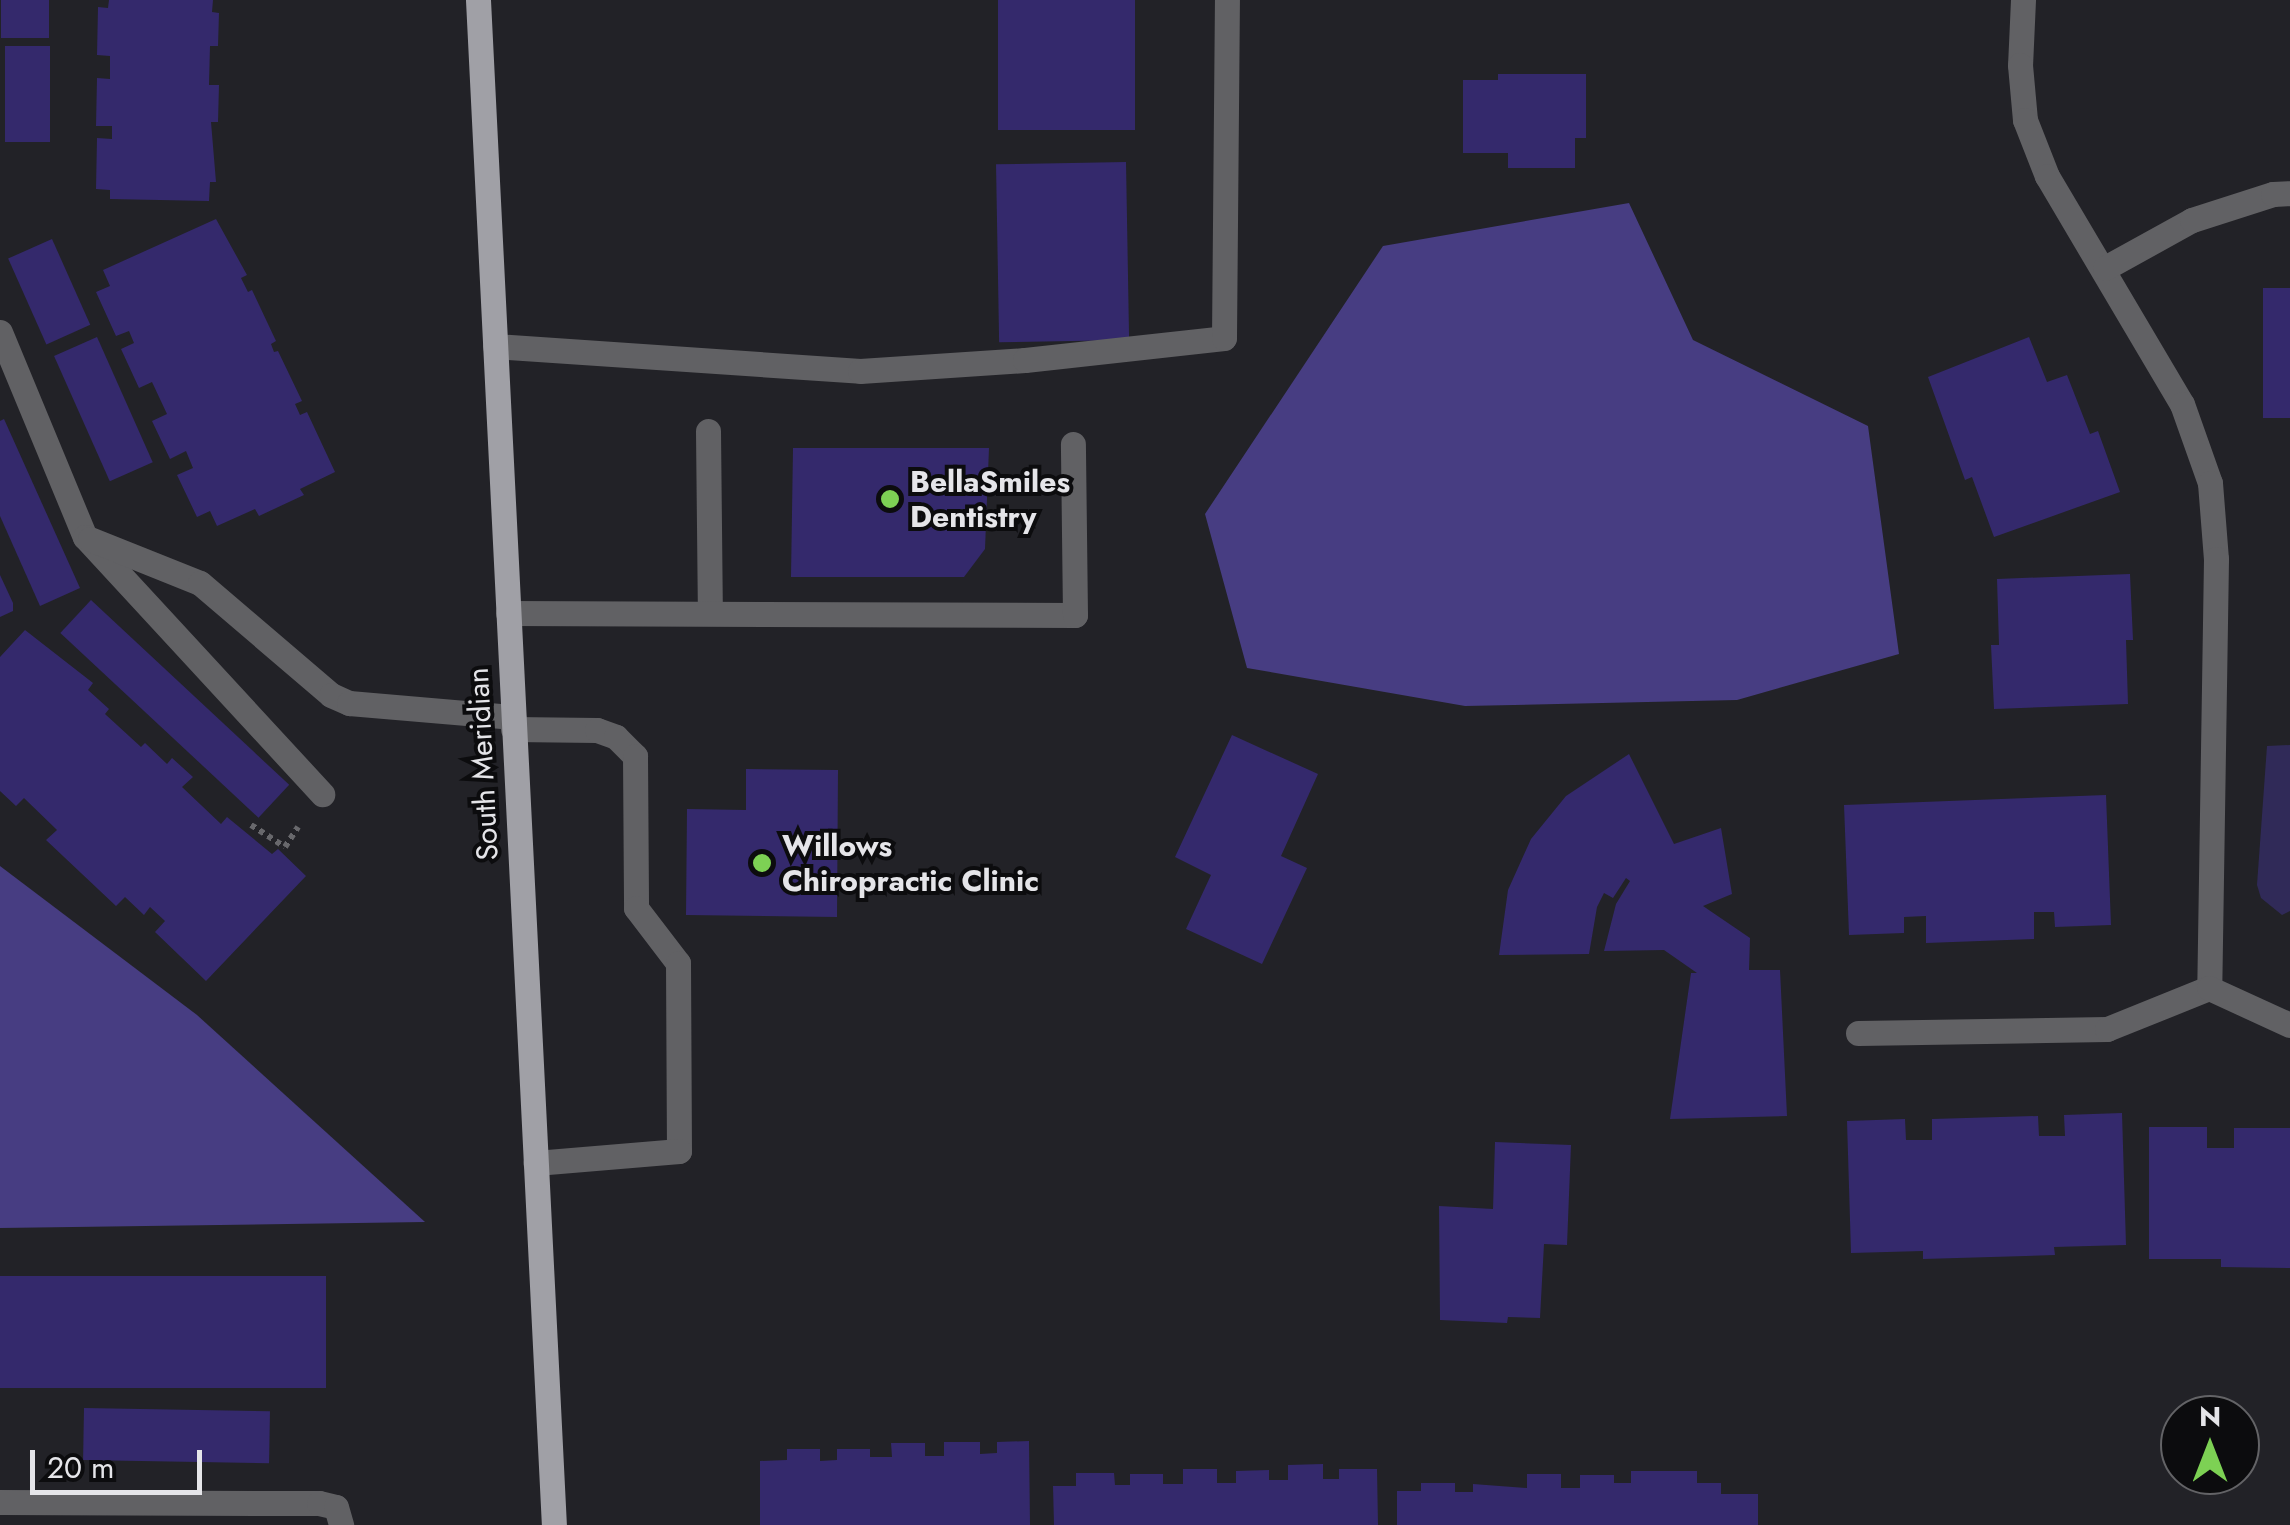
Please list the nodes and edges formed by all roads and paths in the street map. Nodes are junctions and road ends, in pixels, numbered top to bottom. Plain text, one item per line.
1 (478, 0) edge
2 (1228, 0) edge
3 (2023, 0) edge
4 (2290, 193) edge
5 (2105, 268) junction
6 (0, 332) edge
7 (495, 346) junction
8 (708, 431) dead end
9 (1073, 444) dead end
10 (85, 538) junction
11 (508, 613) junction
12 (710, 613) junction
13 (513, 723) junction
14 (322, 794) dead end
15 (2209, 988) junction
16 (2290, 1025) edge
17 (1858, 1032) dead end
18 (535, 1163) junction
19 (0, 1502) edge
20 (341, 1525) edge
21 (554, 1525) edge

1 - 7 main road, South Meridian
2 - 7 street
3 - 5 street
4 - 5 street
5 - 15 street
6 - 10 street
7 - 11 main road, South Meridian
8 - 12 street
9 - 12 street
10 - 13 street
10 - 14 street
11 - 12 street
11 - 13 main road, South Meridian
13 - 18 main road, South Meridian
13 - 18 street
15 - 16 street
15 - 17 street
18 - 21 main road, South Meridian
19 - 20 street

